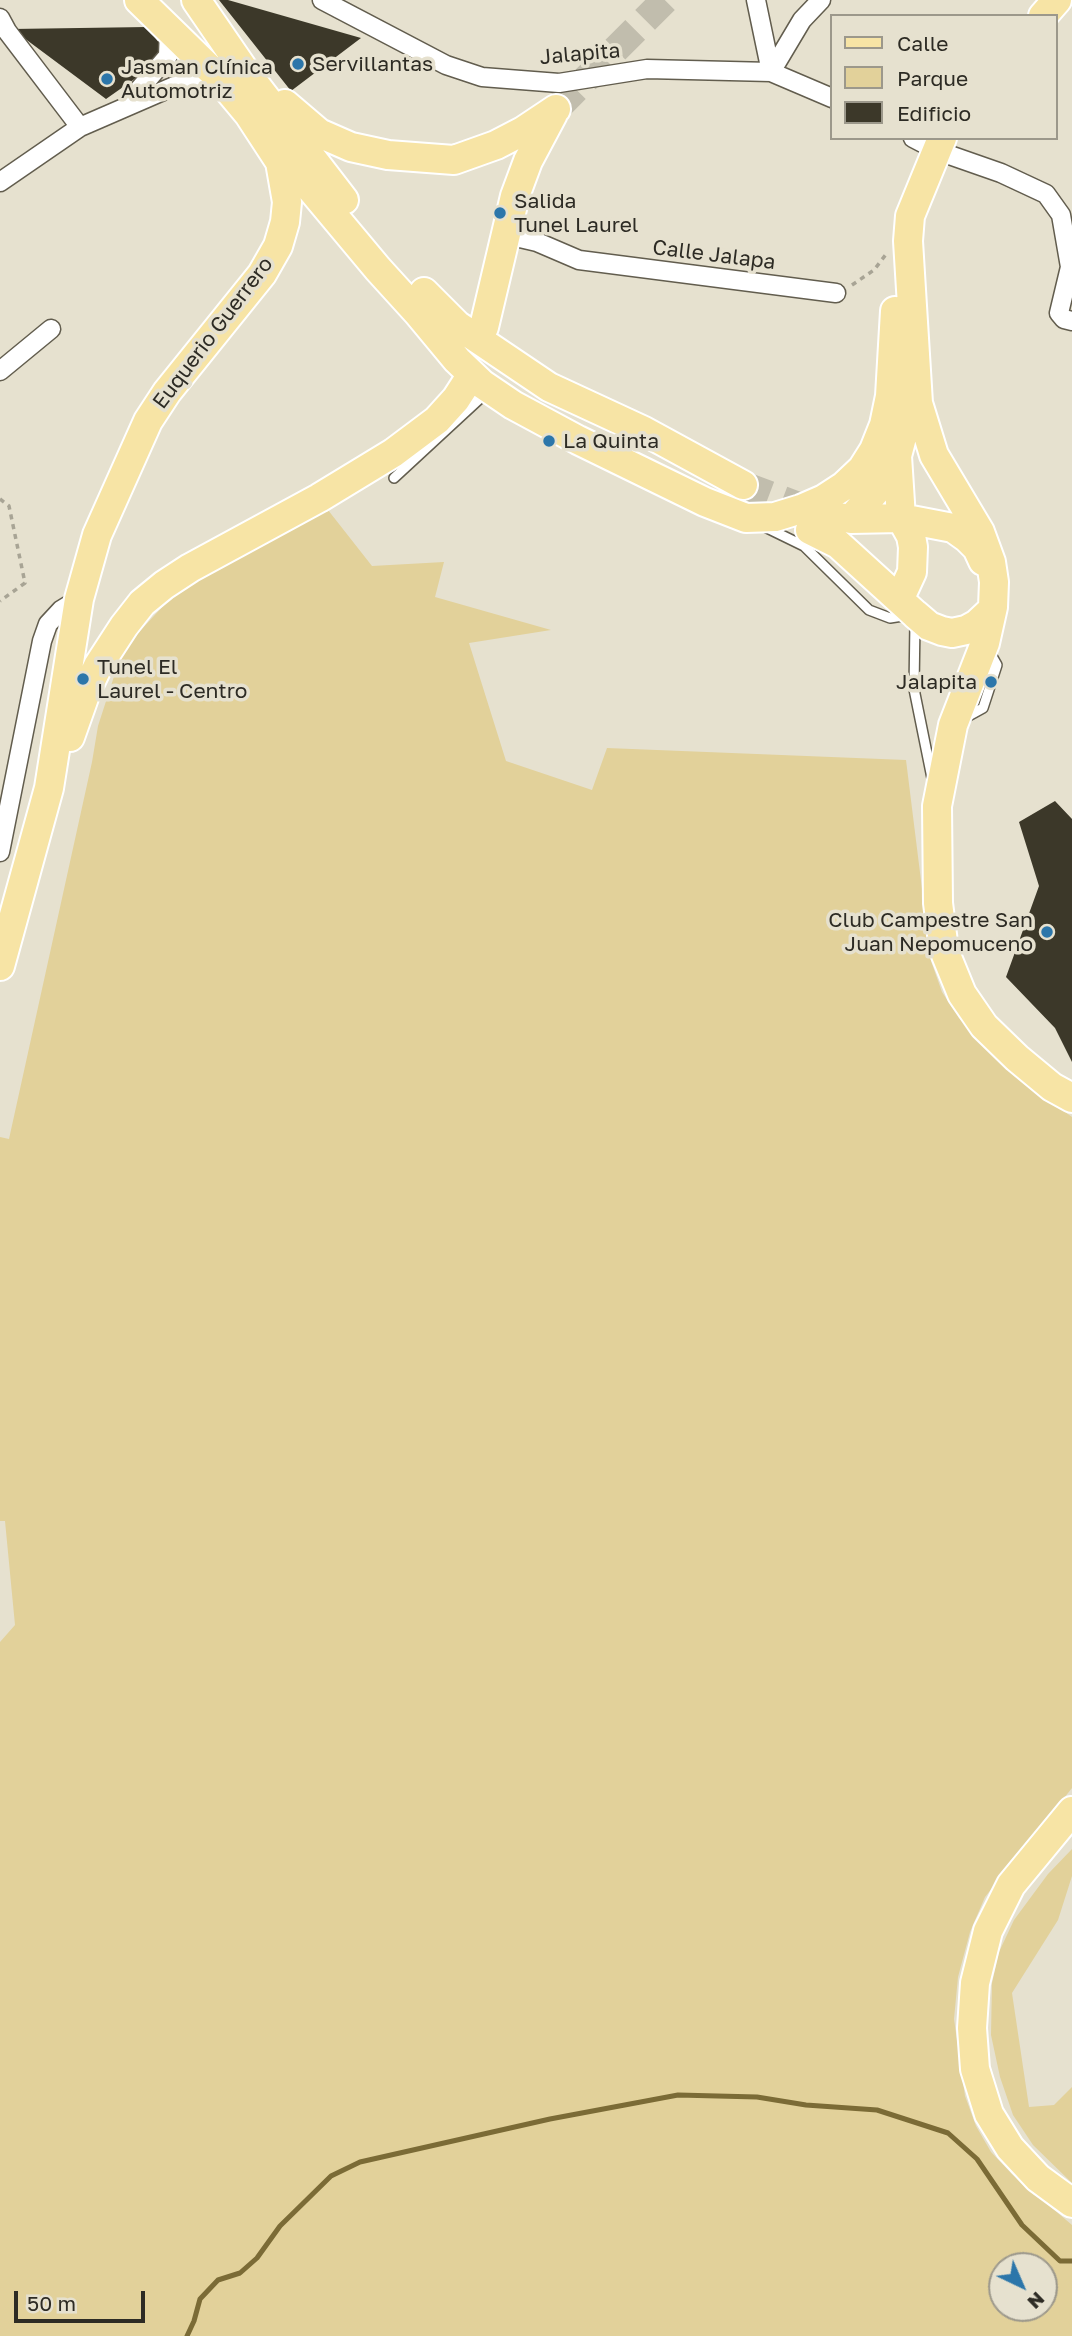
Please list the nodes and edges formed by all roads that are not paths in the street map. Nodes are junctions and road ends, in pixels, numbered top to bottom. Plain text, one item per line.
1 (139, 0) edge
2 (196, 0) edge
3 (322, 0) edge
4 (756, 0) edge
5 (799, 0) edge
6 (821, 0) edge
7 (1057, 0) edge
8 (1045, 14) edge
9 (0, 18) edge
10 (802, 20) junction
11 (169, 28) junction
12 (230, 72) junction
13 (771, 72) junction
14 (830, 97) edge
15 (122, 109) junction
16 (246, 110) junction
17 (80, 127) junction
18 (932, 142) edge
19 (0, 182) edge
20 (506, 235) junction
21 (836, 293) road end
22 (418, 313) junction
23 (1072, 321) edge
24 (484, 327) dead end
25 (51, 329) dead end
26 (0, 371) edge
27 (916, 383) junction
28 (478, 386) junction
29 (897, 456) junction
30 (394, 478) dead end
31 (742, 501) junction
32 (901, 518) junction
33 (851, 519) junction
34 (994, 582) junction
35 (79, 599) junction
36 (907, 606) junction
37 (992, 610) junction
38 (50, 788) junction
39 (937, 806) junction
40 (0, 852) edge
41 (0, 967) edge
42 (1072, 1098) edge
43 (1072, 1811) edge
44 (1072, 2203) edge

1 - 11 main road
2 - 12 main road
3 - 13 street, Jalapita
4 - 13 street
5 - 10 street
6 - 10 street
7 - 8 main road
9 - 17 street
10 - 13 street
11 - 12 main road
11 - 15 street
12 - 15 street
12 - 16 main road
12 - 20 main road
12 - 31 main road
13 - 14 street
15 - 17 street
16 - 22 main road
16 - 35 main road, Euquerio Guerrero
17 - 19 street
18 - 23 street
18 - 27 main road
18 - 31 main road
20 - 21 street, Calle Jalapa
20 - 24 main road
22 - 28 main road
22 - 31 main road
25 - 26 street
27 - 29 main road
27 - 34 main road
28 - 30 lane
28 - 31 main road
28 - 38 main road
29 - 32 main road
29 - 33 main road
31 - 36 lane
32 - 33 main road
32 - 34 main road
32 - 36 main road
33 - 36 main road
34 - 37 main road
35 - 38 main road, Euquerio Guerrero
35 - 40 street
36 - 37 main road
36 - 39 lane
37 - 39 main road
38 - 41 main road, Euquerio Guerrero
39 - 42 main road
43 - 44 main road

